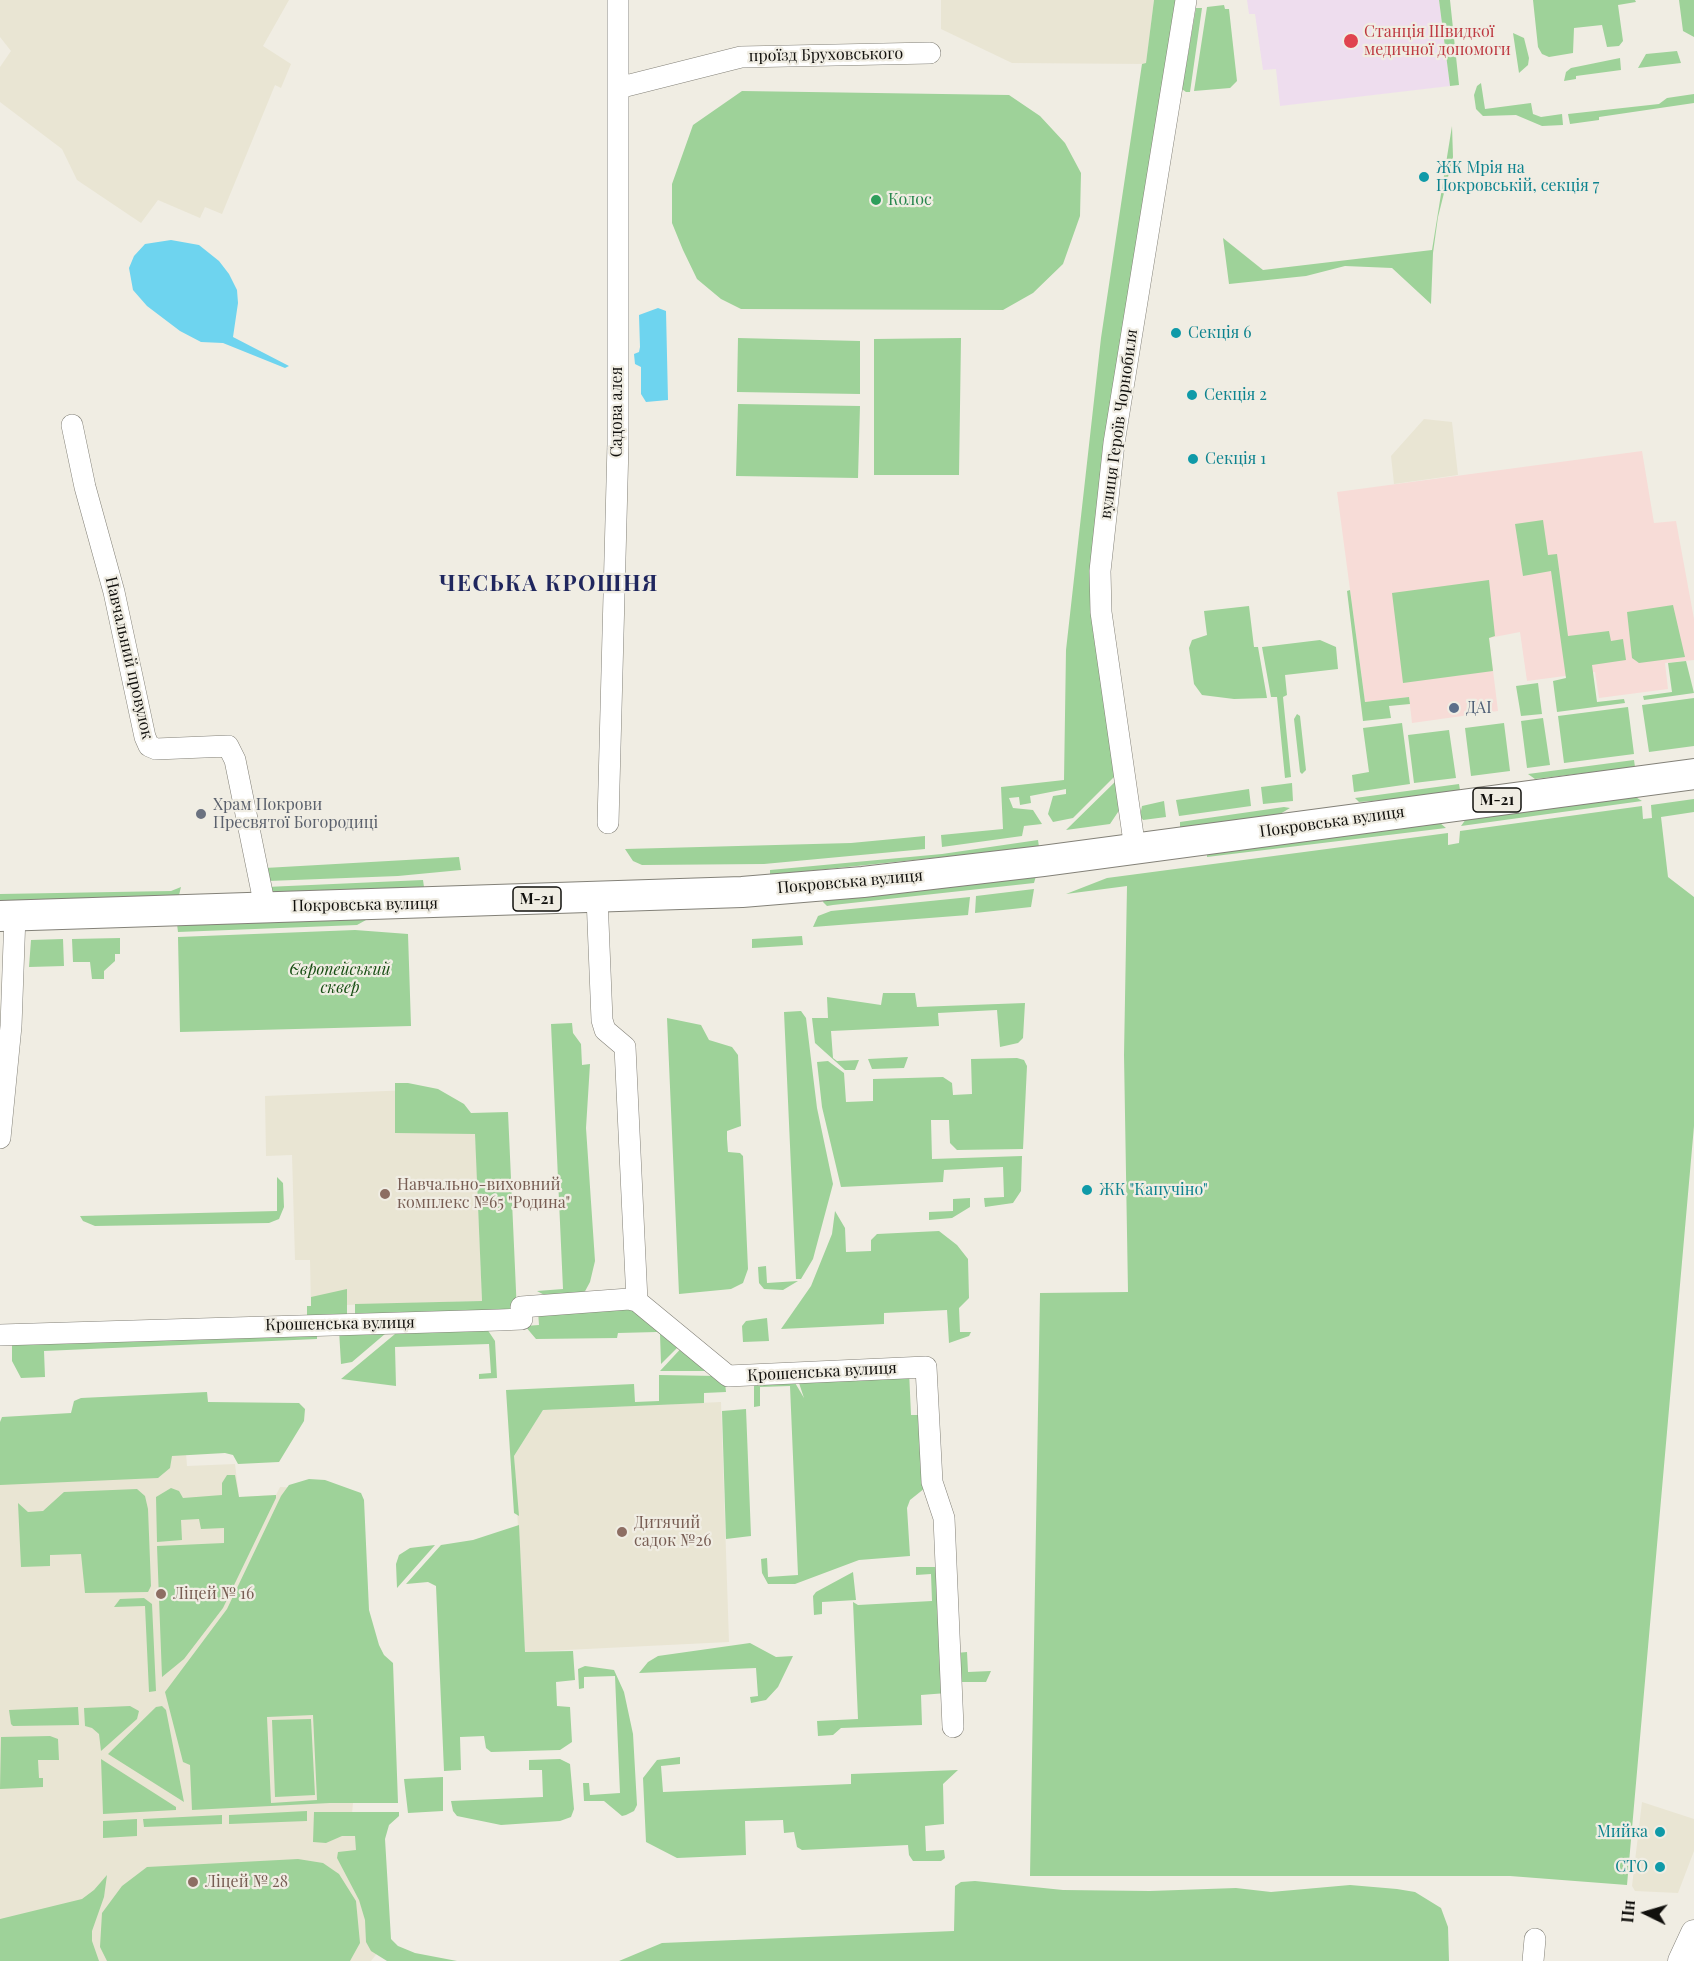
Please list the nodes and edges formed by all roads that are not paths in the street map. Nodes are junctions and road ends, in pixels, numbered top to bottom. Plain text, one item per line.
1 (618, 0) edge
2 (1186, 0) edge
3 (930, 52) dead end
4 (618, 88) junction
5 (72, 426) dead end
6 (1694, 774) edge
7 (608, 823) dead end
8 (1135, 849) junction
9 (263, 895) junction
10 (597, 897) junction
11 (8, 915) edge
12 (0, 1138) edge
13 (637, 1301) junction
14 (0, 1335) edge
15 (953, 1727) dead end
16 (1694, 1933) edge
17 (1535, 1939) dead end
18 (1533, 1961) edge
19 (1681, 1961) edge

1 - 4 street, Садова алея
2 - 8 street, вулиця Героїв Чорнобиля
3 - 4 street, проїзд Бруховського
4 - 7 street, Садова алея
5 - 9 street, Навчальний провулок
6 - 8 highway, Покровська вулиця / М-21
8 - 10 highway, Покровська вулиця / М-21
9 - 10 highway, Покровська вулиця / М-21
9 - 11 highway, Покровська вулиця / М-21
10 - 13 street
11 - 12 street
13 - 14 street, Крошенська вулиця
13 - 15 street, Крошенська вулиця
16 - 19 main road
17 - 18 street

